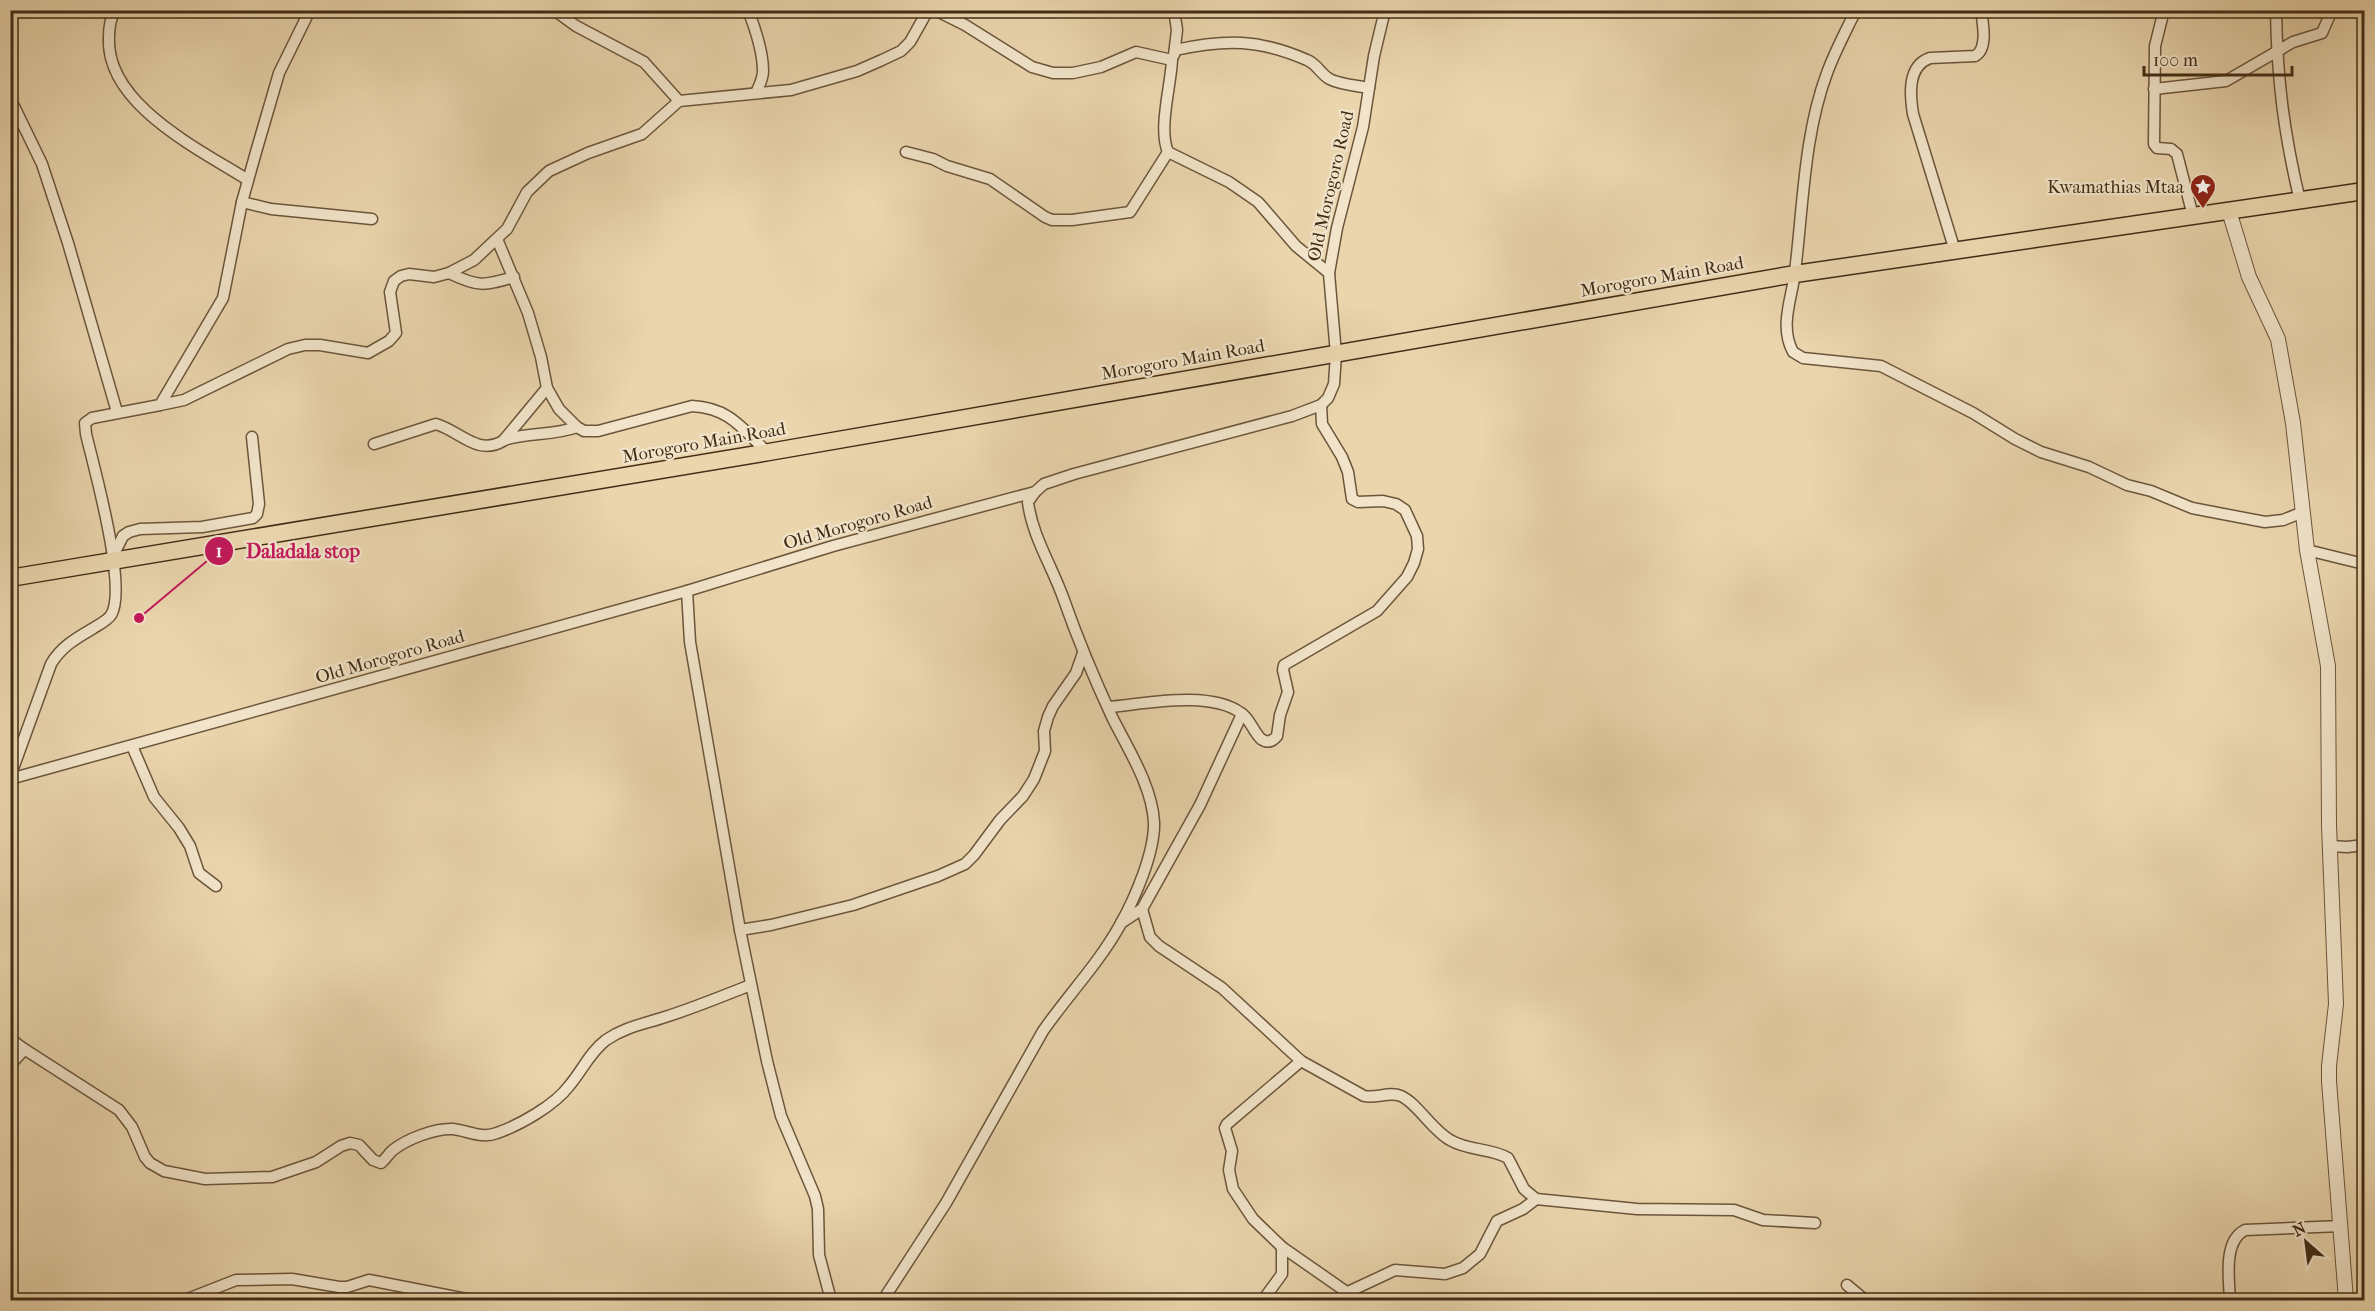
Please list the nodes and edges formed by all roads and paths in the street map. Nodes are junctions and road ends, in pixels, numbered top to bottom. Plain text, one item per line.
1 (115, 10) edge
2 (310, 10) edge
3 (554, 10) edge
4 (748, 10) edge
5 (928, 10) edge
6 (935, 10) edge
7 (1174, 10) edge
8 (1385, 10) edge
9 (1856, 10) edge
10 (1981, 10) edge
11 (2164, 10) edge
12 (2277, 10) edge
13 (2332, 10) edge
14 (2277, 51) junction
15 (1174, 55) junction
16 (1369, 88) junction
17 (2154, 89) junction
18 (756, 93) junction
19 (10, 98) edge
20 (679, 101) junction
21 (906, 152) dead end
22 (1168, 152) junction
23 (248, 180) junction
24 (2364, 191) edge
25 (2300, 201) junction
26 (242, 202) junction
27 (2229, 211) junction
28 (2193, 216) junction
29 (372, 219) dead end
30 (497, 239) junction
31 (1955, 251) junction
32 (449, 273) junction
33 (1329, 273) junction
34 (1795, 274) junction
35 (514, 277) junction
36 (1336, 354) junction
37 (547, 388) junction
38 (160, 405) junction
39 (1321, 405) junction
40 (117, 412) junction
41 (577, 427) junction
42 (252, 438) dead end
43 (503, 441) junction
44 (374, 444) dead end
45 (767, 452) junction
46 (1035, 492) junction
47 (2303, 512) junction
48 (2307, 550) junction
49 (114, 558) junction
50 (2364, 564) edge
51 (10, 578) edge
52 (687, 591) junction
53 (1083, 653) junction
54 (1108, 707) junction
55 (1242, 714) junction
56 (132, 746) junction
57 (10, 778) edge
58 (2364, 845) edge
59 (2330, 846) junction
60 (216, 886) dead end
61 (1142, 909) junction
62 (1121, 923) junction
63 (740, 930) junction
64 (751, 985) junction
65 (10, 1038) edge
66 (21, 1047) junction
67 (1301, 1061) junction
68 (10, 1065) edge
69 (1536, 1199) junction
70 (1815, 1223) dead end
71 (2341, 1226) junction
72 (1282, 1247) junction
73 (1847, 1285) dead end
74 (1348, 1292) junction
75 (185, 1300) edge
76 (471, 1300) edge
77 (831, 1300) edge
78 (883, 1300) edge
79 (1263, 1300) edge
80 (1358, 1300) edge
81 (1865, 1300) edge
82 (2230, 1300) edge
83 (2346, 1300) edge

1 - 23 street
2 - 23 street
3 - 20 street
4 - 18 street
5 - 18 street
6 - 15 street
7 - 15 street
8 - 16 street, Old Morogoro Road
9 - 34 street
10 - 31 street
11 - 17 street
12 - 14 street
13 - 14 street
14 - 17 street
14 - 25 street
15 - 16 street
15 - 22 street
16 - 33 street, Old Morogoro Road
17 - 28 street
18 - 20 street
19 - 40 street
20 - 30 street
21 - 22 street
22 - 33 street
23 - 26 street
24 - 25 highway, Morogoro Main Road
25 - 27 highway, Morogoro Main Road
26 - 29 street
26 - 38 street
27 - 28 highway, Morogoro Main Road
27 - 47 street
28 - 31 highway, Morogoro Main Road
30 - 32 street
30 - 35 street
31 - 34 highway, Morogoro Main Road
32 - 35 street
32 - 38 street
33 - 36 street, Old Morogoro Road
34 - 36 highway, Morogoro Main Road
34 - 47 street
35 - 37 street
36 - 39 street, Old Morogoro Road
36 - 45 highway, Morogoro Main Road
37 - 41 street
37 - 43 street
38 - 40 street
39 - 46 street, Old Morogoro Road
39 - 55 street
40 - 49 street
41 - 43 street
41 - 45 street
42 - 49 street
43 - 44 street
45 - 49 highway, Morogoro Main Road
46 - 52 street, Old Morogoro Road
46 - 53 street
47 - 48 street
48 - 50 street
48 - 59 street
49 - 51 highway, Morogoro Main Road
49 - 57 street
52 - 56 street, Old Morogoro Road
52 - 63 street
53 - 54 street
53 - 63 street
54 - 55 street
54 - 62 street
55 - 61 street
56 - 57 street, Old Morogoro Road
56 - 60 street
58 - 59 street
59 - 71 street
61 - 62 street
61 - 67 street
62 - 78 street
63 - 64 street
64 - 66 street
64 - 77 street
65 - 66 street
66 - 68 street
67 - 69 street
67 - 72 street
69 - 70 street
69 - 74 street
71 - 82 street
71 - 83 street
72 - 74 street
72 - 79 street
73 - 81 street
74 - 80 street
75 - 76 street

